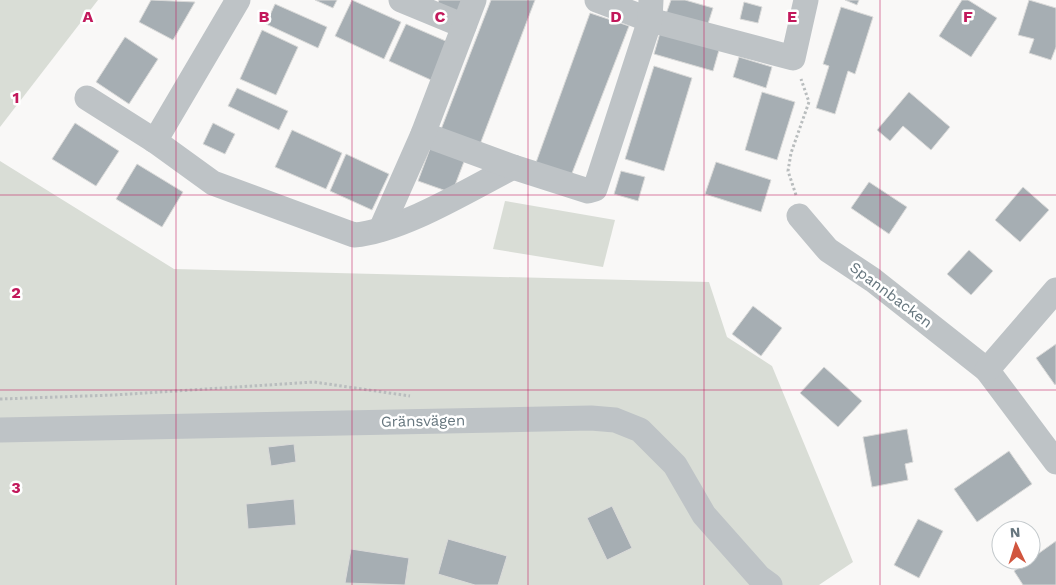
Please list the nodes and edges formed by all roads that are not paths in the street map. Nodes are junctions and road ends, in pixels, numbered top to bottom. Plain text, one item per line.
1 (238, 0) edge
2 (401, 0) edge
3 (474, 0) edge
4 (597, 0) edge
5 (806, 0) edge
6 (650, 10) edge
7 (464, 26) junction
8 (87, 98) dead end
9 (422, 134) junction
10 (155, 141) junction
11 (513, 167) junction
12 (799, 216) road end
13 (381, 229) junction
14 (1056, 290) edge
15 (987, 370) junction
16 (0, 430) edge
17 (1056, 462) edge
18 (770, 585) edge

1 - 10 street
2 - 7 street
3 - 7 street
4 - 6 street
5 - 6 street
6 - 11 street
7 - 9 street
8 - 10 street
9 - 11 street
9 - 13 street
10 - 13 street
11 - 13 street
12 - 15 street, Spannbacken
14 - 15 street
15 - 17 street, Spannbacken
16 - 18 street, Gränsvägen

